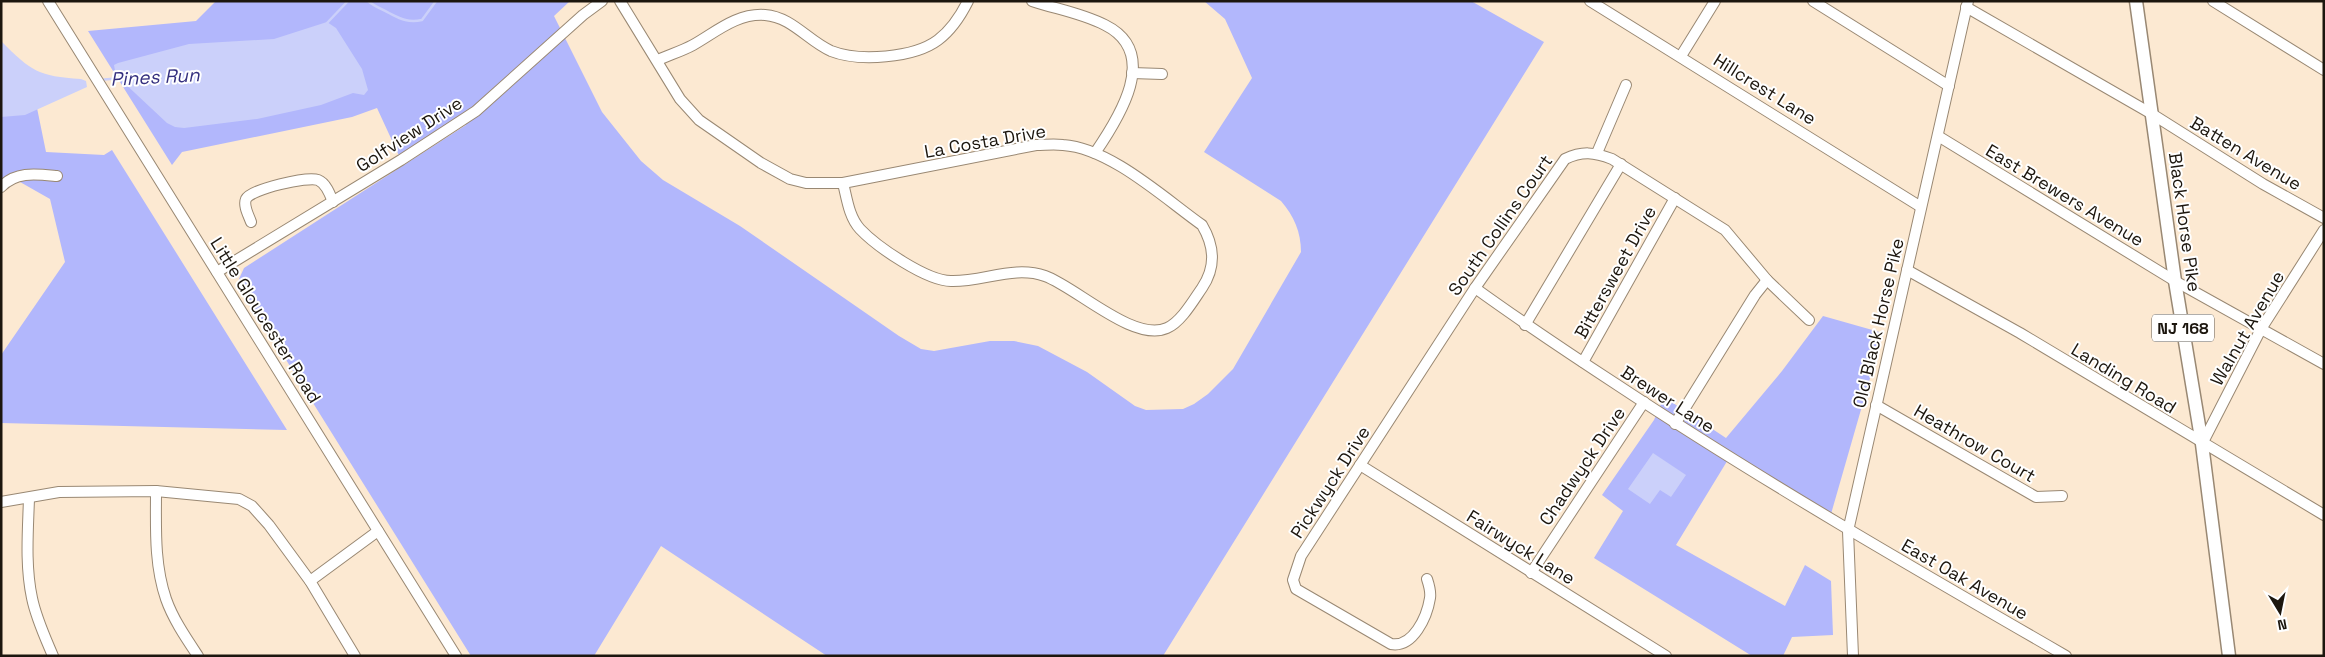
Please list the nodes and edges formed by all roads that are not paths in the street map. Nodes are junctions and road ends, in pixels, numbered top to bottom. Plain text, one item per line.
1 (48, 1) edge
2 (602, 1) edge
3 (620, 1) edge
4 (968, 1) edge
5 (1032, 1) edge
6 (1590, 1) edge
7 (1715, 1) edge
8 (1813, 1) edge
9 (2136, 1) edge
10 (2213, 1) edge
11 (1967, 4) edge
12 (1681, 56) junction
13 (658, 60) junction
14 (2324, 70) edge
15 (1132, 74) junction
16 (1162, 74) dead end
17 (1626, 85) dead end
18 (1949, 86) junction
19 (2152, 114) junction
20 (1938, 136) junction
21 (1096, 153) junction
22 (1597, 153) junction
23 (1621, 164) junction
24 (57, 176) dead end
25 (843, 184) junction
26 (1, 188) edge
27 (1675, 198) junction
28 (333, 202) junction
29 (1921, 207) junction
30 (2324, 218) edge
31 (250, 222) dead end
32 (2324, 230) edge
33 (1908, 270) junction
34 (217, 272) junction
35 (1767, 280) junction
36 (2175, 281) junction
37 (1475, 288) junction
38 (1809, 320) dead end
39 (1525, 324) junction
40 (2261, 329) junction
41 (1583, 362) junction
42 (2324, 364) edge
43 (1403, 399) joint
44 (1644, 402) junction
45 (1876, 405) junction
46 (1675, 424) junction
47 (2202, 444) junction
48 (1360, 465) junction
49 (156, 491) junction
50 (2062, 496) dead end
51 (30, 498) junction
52 (1, 502) edge
53 (2324, 515) edge
54 (378, 531) junction
55 (1848, 531) junction
56 (1531, 573) junction
57 (1427, 579) dead end
58 (310, 582) junction
59 (1853, 655) edge
60 (53, 656) edge
61 (198, 656) edge
62 (355, 656) edge
63 (456, 656) edge
64 (1666, 656) edge
65 (2066, 656) edge
66 (2229, 656) edge

1 - 34 street, Little Gloucester Road
2 - 28 street, Golfview Drive
3 - 13 street, La Costa Drive
4 - 13 street
5 - 15 street
6 - 12 street, Hillcrest Lane
7 - 12 street
8 - 18 street
9 - 19 main road, Black Horse Pike / NJ 168
10 - 14 street
11 - 18 street, Old Black Horse Pike
11 - 19 street, Batten Avenue
12 - 29 street, Hillcrest Lane
13 - 25 street, La Costa Drive
15 - 16 street
15 - 21 street
17 - 22 street
18 - 20 street, Old Black Horse Pike
19 - 30 street, Batten Avenue
19 - 36 main road, Black Horse Pike / NJ 168
20 - 29 street, Old Black Horse Pike
20 - 36 street, East Brewers Avenue
21 - 25 street, La Costa Drive
21 - 25 street, La Costa Drive
22 - 23 street
22 - 37 street, South Collins Court
23 - 27 street
23 - 39 street
24 - 26 street
27 - 35 street
27 - 41 street, Bittersweet Drive
28 - 31 street
28 - 34 street, Golfview Drive
29 - 33 street, Old Black Horse Pike
32 - 40 street, Walnut Avenue
33 - 45 street, Old Black Horse Pike
33 - 47 street, Landing Road
34 - 54 street, Little Gloucester Road
35 - 38 street
35 - 46 street
36 - 40 street, East Brewers Avenue
36 - 47 main road, Black Horse Pike / NJ 168
37 - 39 street, Brewer Lane
37 - 43 street, South Collins Court
39 - 41 street, Brewer Lane
40 - 42 street, East Brewers Avenue
40 - 47 street, Walnut Avenue
41 - 44 street, Brewer Lane
43 - 48 street, Pickwyck Drive
44 - 46 street, Brewer Lane
44 - 56 street, Chadwyck Drive
45 - 50 street, Heathrow Court
45 - 55 street, Old Black Horse Pike
46 - 55 street, Brewer Lane
47 - 53 street, Landing Road
47 - 66 main road, Black Horse Pike / NJ 168
48 - 56 street, Fairwyck Lane
48 - 57 street, Pickwyck Drive
49 - 51 street
49 - 58 street
49 - 61 street
51 - 52 street
51 - 60 street
54 - 58 street
54 - 63 street, Little Gloucester Road
55 - 59 street, Old Black Horse Pike
55 - 65 street, East Oak Avenue
56 - 64 street, Fairwyck Lane
58 - 62 street

